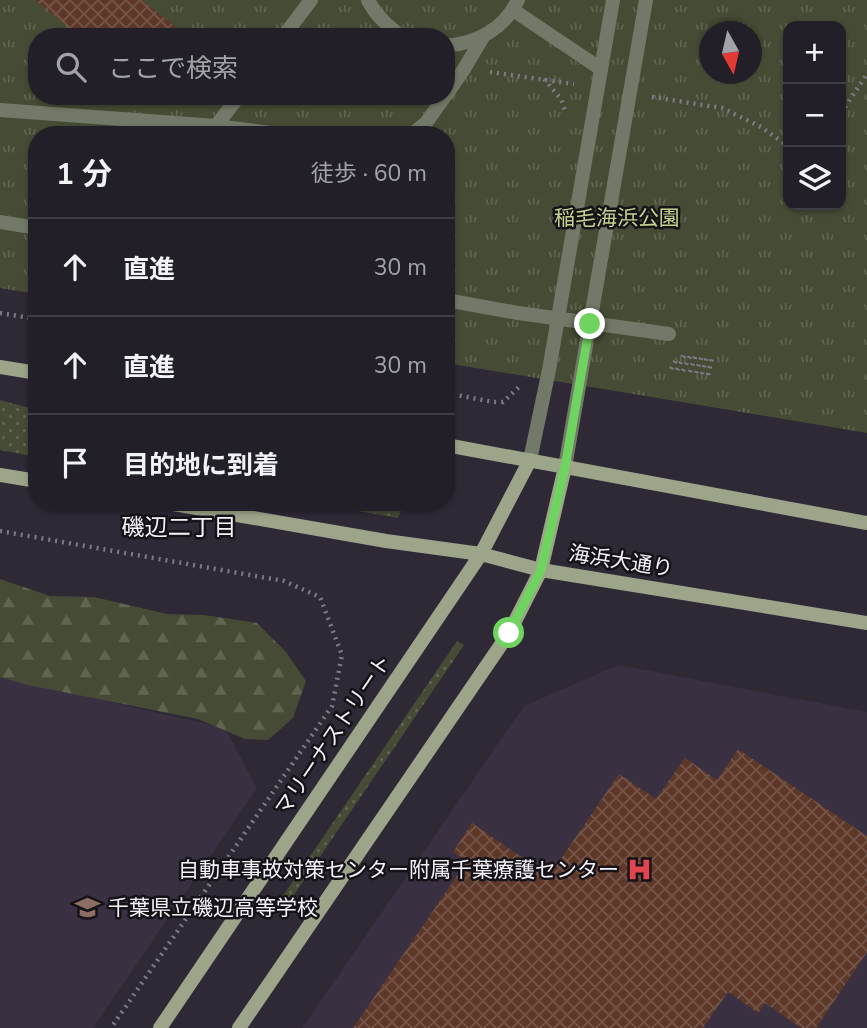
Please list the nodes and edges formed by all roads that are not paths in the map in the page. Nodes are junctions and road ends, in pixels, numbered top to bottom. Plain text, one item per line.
1 (311, 0) edge
2 (368, 0) edge
3 (613, 0) edge
4 (646, 0) edge
5 (515, 5) edge
6 (290, 28) edge
7 (390, 28) edge
8 (483, 37) junction
9 (455, 45) edge
10 (601, 69) junction
11 (455, 82) edge
12 (232, 105) edge
13 (439, 105) edge
14 (0, 110) edge
15 (203, 126) edge
16 (217, 126) edge
17 (422, 126) edge
18 (0, 222) edge
19 (28, 227) edge
20 (455, 302) edge
21 (558, 319) junction
22 (590, 324) junction
23 (669, 334) dead end
24 (0, 367) edge
25 (28, 372) edge
26 (455, 447) edge
27 (530, 460) junction
28 (565, 467) junction
29 (0, 475) edge
30 (28, 480) edge
31 (214, 511) edge
32 (867, 523) edge
33 (481, 554) junction
34 (541, 570) junction
35 (867, 623) edge
36 (160, 1028) edge
37 (239, 1028) edge

1 - 6 street
2 - 7 street
3 - 10 street
4 - 22 street
5 - 8 street
5 - 10 street
8 - 9 street
8 - 11 street
10 - 21 street
12 - 16 street
13 - 17 street
14 - 15 street
18 - 19 street
20 - 21 street
21 - 22 street
21 - 27 street
22 - 23 street
22 - 28 street
24 - 25 street
26 - 27 street
27 - 28 street
27 - 33 street, マリーナストリート
28 - 32 street
28 - 34 street
29 - 30 street
31 - 33 street, 海浜大通り
33 - 34 street, 海浜大通り
33 - 36 street, マリーナストリート
34 - 35 street, 海浜大通り
34 - 37 street

